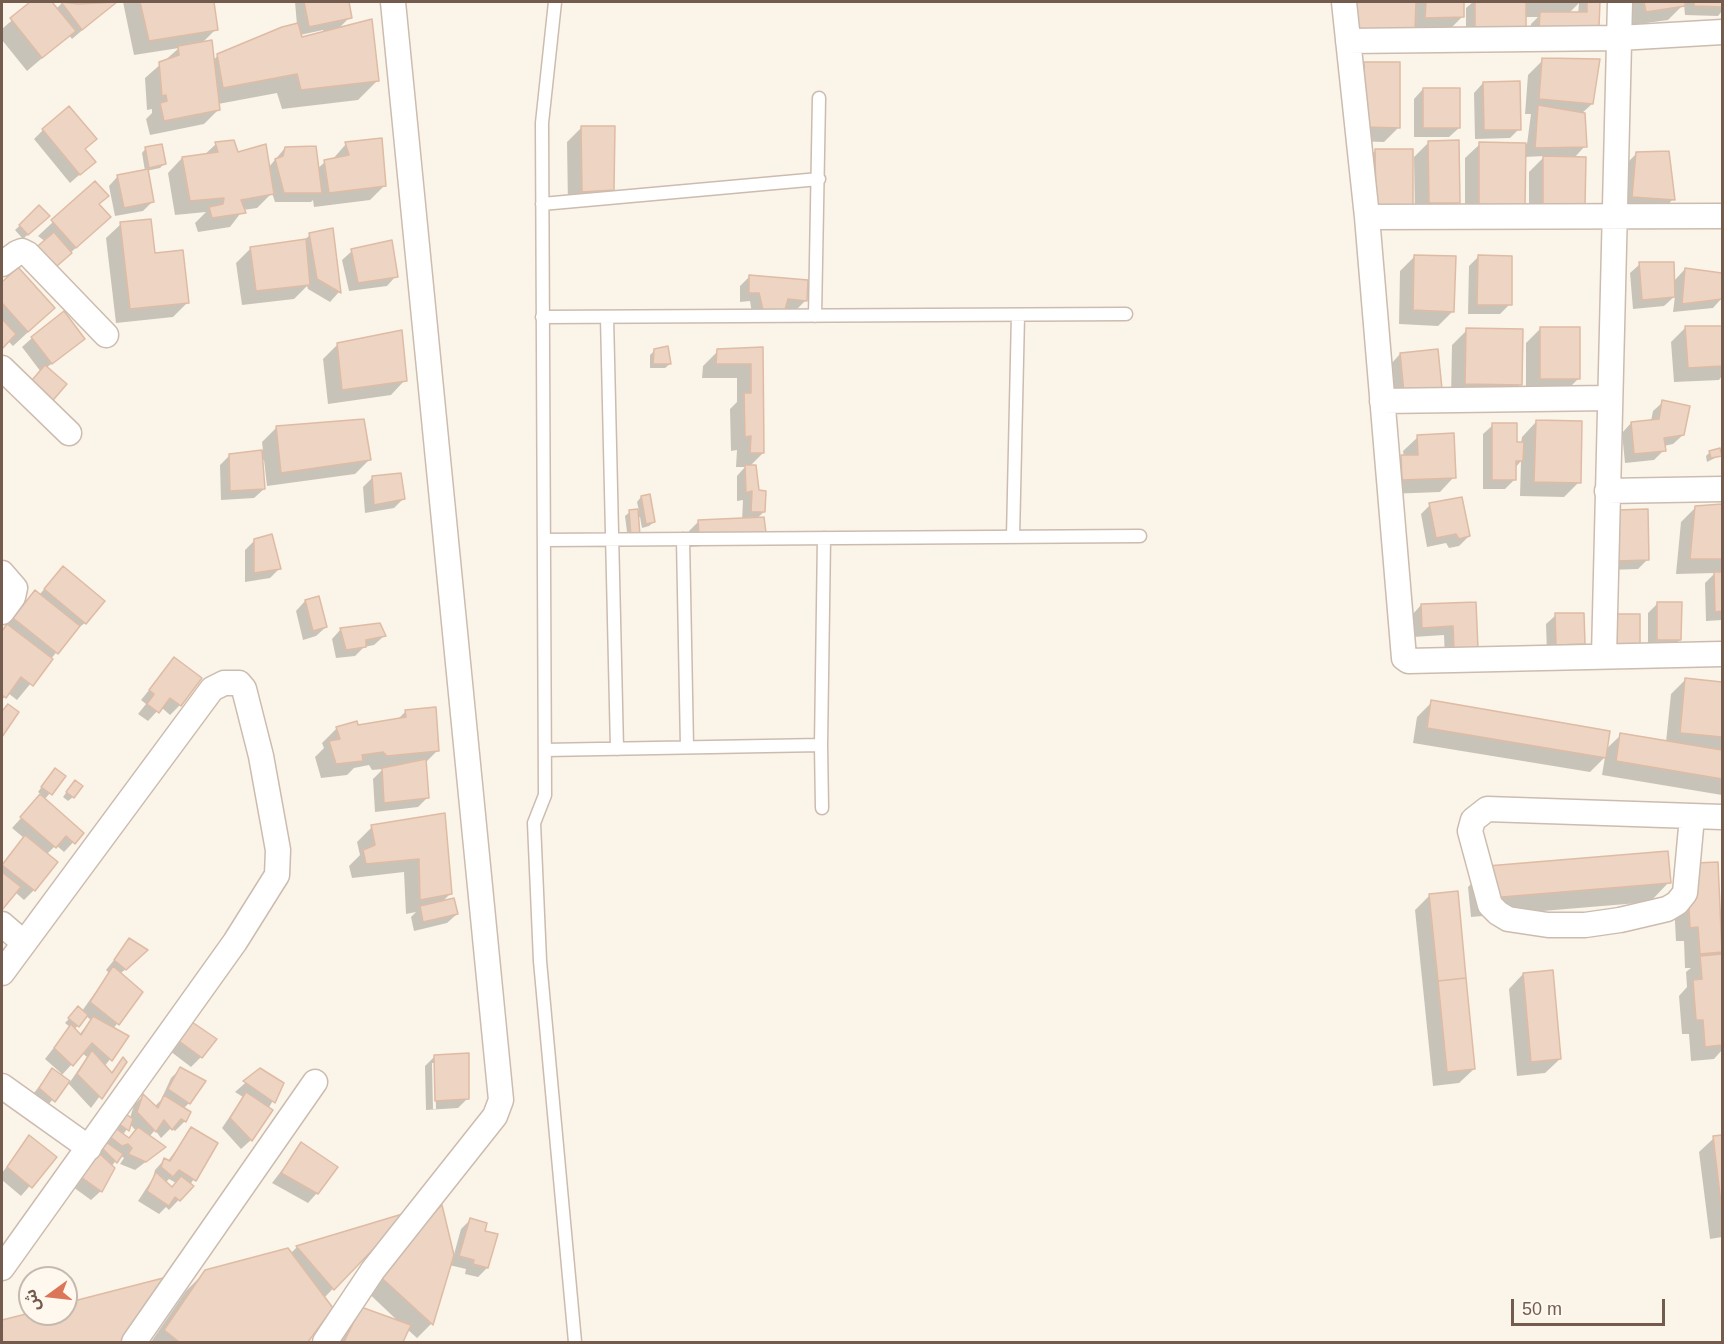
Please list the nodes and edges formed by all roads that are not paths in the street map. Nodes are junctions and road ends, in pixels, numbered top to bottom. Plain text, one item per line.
1 (393, 2) edge
2 (555, 2) edge
3 (1344, 2) edge
4 (1620, 2) edge
5 (1722, 32) edge
6 (1619, 38) junction
7 (1348, 41) junction
8 (819, 98) dead end
9 (819, 179) junction
10 (542, 204) junction
11 (1722, 216) edge
12 (1366, 217) junction
13 (1615, 218) junction
14 (2, 264) edge
15 (1126, 314) dead end
16 (1018, 315) junction
17 (815, 316) junction
18 (542, 317) junction
19 (607, 317) junction
20 (106, 335) dead end
21 (2, 368) edge
22 (1610, 398) junction
23 (1382, 401) junction
24 (69, 433) dead end
25 (1722, 489) edge
26 (1607, 491) junction
27 (1140, 536) dead end
28 (1013, 537) junction
29 (824, 538) junction
30 (613, 539) junction
31 (683, 539) junction
32 (544, 540) junction
33 (2, 573) edge
34 (2, 612) edge
35 (1722, 654) edge
36 (1604, 656) junction
37 (821, 745) junction
38 (687, 747) junction
39 (617, 749) junction
40 (545, 750) junction
41 (822, 808) dead end
42 (1692, 817) junction
43 (1722, 817) edge
44 (2, 924) edge
45 (24, 943) junction
46 (2, 972) edge
47 (315, 1082) dead end
48 (2, 1086) edge
49 (89, 1148) junction
50 (2, 1268) edge
51 (134, 1342) edge
52 (325, 1342) edge
53 (575, 1342) edge

1 - 52 street
2 - 10 lane
3 - 7 street
4 - 6 street
5 - 6 street
6 - 7 street
6 - 13 street
7 - 12 street
8 - 9 lane
9 - 10 lane
9 - 17 lane
10 - 18 lane
11 - 13 street
12 - 13 street
12 - 23 street
13 - 22 street
14 - 20 street
15 - 16 lane
16 - 17 lane
16 - 28 lane
17 - 19 lane
18 - 19 lane
18 - 32 lane
19 - 30 lane
21 - 24 street
22 - 23 street
22 - 26 street
23 - 36 street
25 - 26 street
26 - 36 street
27 - 28 lane
28 - 29 lane
29 - 31 lane
29 - 37 lane
30 - 31 lane
30 - 32 lane
30 - 39 lane
31 - 38 lane
32 - 40 lane
33 - 34 street
35 - 36 street
37 - 38 lane
37 - 41 lane
38 - 39 lane
39 - 40 lane
40 - 53 lane
42 - 42 street
42 - 43 street
44 - 45 street
45 - 46 street
45 - 49 street
47 - 51 street
48 - 49 street
49 - 50 street

